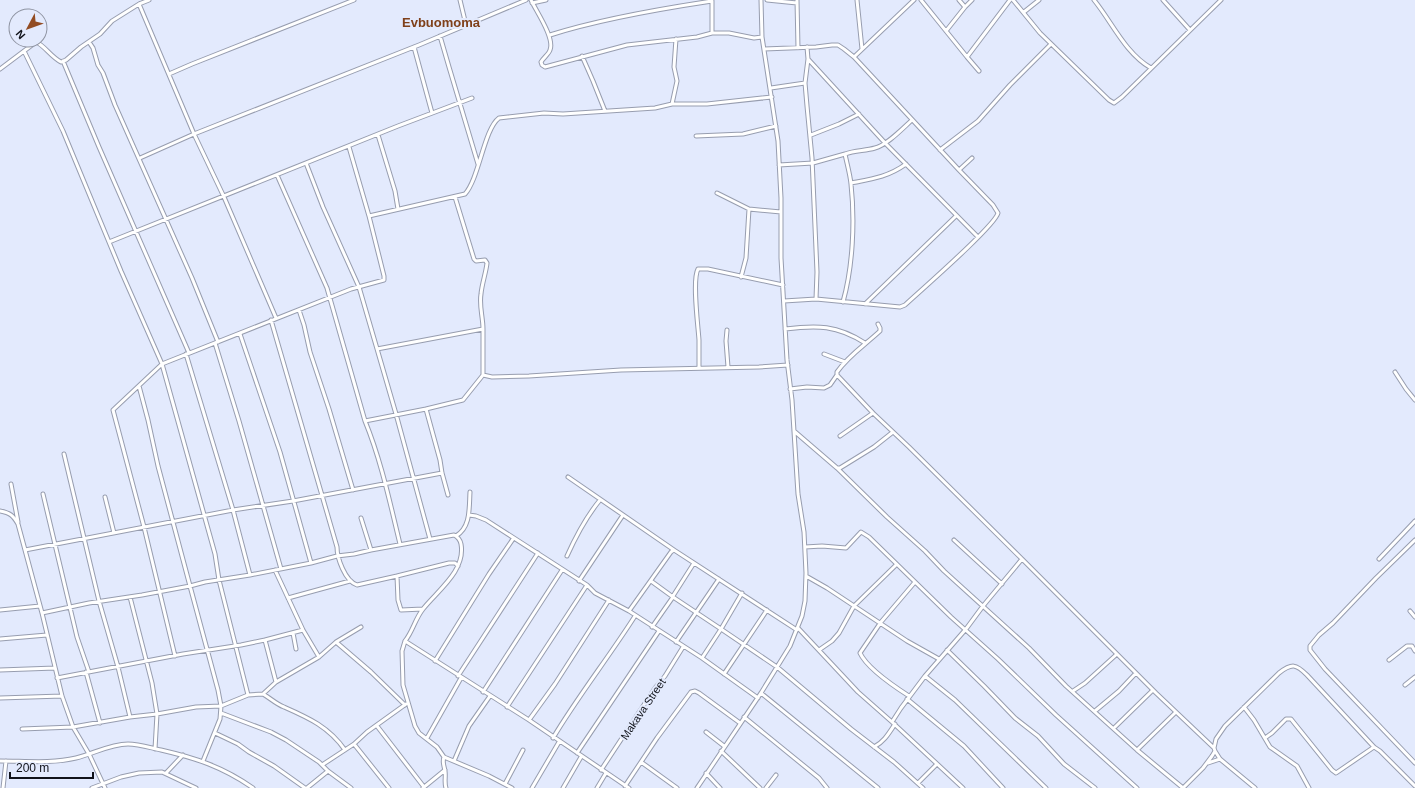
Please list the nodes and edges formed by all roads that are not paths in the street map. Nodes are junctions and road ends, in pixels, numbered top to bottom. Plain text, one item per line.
1 (149, 0) edge
2 (343, 0) edge
3 (354, 0) edge
4 (460, 0) edge
5 (526, 0) edge
6 (546, 0) edge
7 (761, 0) edge
8 (767, 0) edge
9 (857, 0) edge
10 (914, 0) edge
11 (921, 0) edge
12 (959, 0) edge
13 (972, 0) edge
14 (1012, 0) edge
15 (1039, 0) edge
16 (1094, 0) edge
17 (1163, 0) edge
18 (1221, 0) edge
19 (712, 1) edge
20 (532, 2) edge
21 (797, 2) edge
22 (139, 4) junction
23 (344, 4) junction
24 (966, 8) junction
25 (1024, 12) junction
26 (466, 25) junction
27 (1190, 30) junction
28 (946, 31) junction
29 (712, 33) junction
30 (440, 36) junction
31 (550, 36) junction
32 (762, 37) junction
33 (676, 39) junction
34 (89, 42) junction
35 (1051, 44) junction
36 (414, 47) junction
37 (807, 47) junction
38 (798, 48) junction
39 (764, 49) junction
40 (862, 49) junction
41 (24, 51) junction
42 (582, 56) junction
43 (854, 57) junction
44 (967, 57) junction
45 (808, 60) junction
46 (63, 61) junction
47 (1151, 68) junction
48 (0, 69) edge
49 (979, 71) dead end
50 (169, 74) junction
51 (806, 83) junction
52 (771, 88) junction
53 (772, 97) junction
54 (472, 98) dead end
55 (459, 103) junction
56 (672, 104) junction
57 (604, 111) junction
58 (432, 113) junction
59 (859, 114) junction
60 (912, 120) junction
61 (776, 126) junction
62 (194, 134) junction
63 (378, 134) junction
64 (810, 135) junction
65 (696, 136) dead end
66 (886, 144) junction
67 (349, 147) junction
68 (940, 150) junction
69 (845, 154) junction
70 (140, 158) junction
71 (972, 158) dead end
72 (306, 163) junction
73 (813, 163) junction
74 (478, 164) junction
75 (906, 164) junction
76 (779, 165) junction
77 (959, 170) junction
78 (277, 175) junction
79 (851, 183) junction
80 (717, 193) dead end
81 (224, 197) junction
82 (456, 197) junction
83 (398, 209) junction
84 (749, 209) junction
85 (781, 212) junction
86 (369, 216) junction
87 (956, 216) junction
88 (166, 220) junction
89 (137, 231) junction
90 (978, 237) junction
91 (109, 242) junction
92 (741, 277) junction
93 (783, 285) junction
94 (359, 287) junction
95 (329, 298) junction
96 (816, 299) junction
97 (784, 301) junction
98 (843, 302) junction
99 (865, 304) junction
100 (299, 310) junction
101 (276, 318) junction
102 (271, 320) junction
103 (878, 324) dead end
104 (483, 329) junction
105 (785, 329) junction
106 (727, 330) dead end
107 (240, 334) junction
108 (217, 343) junction
109 (865, 343) junction
110 (377, 349) junction
111 (188, 353) junction
112 (824, 354) dead end
113 (845, 362) junction
114 (162, 364) junction
115 (788, 365) junction
116 (728, 367) junction
117 (699, 368) junction
118 (1395, 372) dead end
119 (483, 375) junction
120 (837, 375) junction
121 (139, 386) junction
122 (790, 389) junction
123 (1415, 400) edge
124 (426, 409) junction
125 (396, 414) junction
126 (873, 414) junction
127 (365, 421) junction
128 (794, 430) junction
129 (893, 432) junction
130 (840, 436) dead end
131 (64, 454) dead end
132 (837, 468) junction
133 (442, 473) junction
134 (568, 477) dead end
135 (414, 478) junction
136 (384, 483) junction
137 (11, 484) dead end
138 (353, 490) junction
139 (470, 492) dead end
140 (43, 494) dead end
141 (323, 495) junction
142 (448, 495) dead end
143 (105, 497) dead end
144 (600, 500) junction
145 (293, 501) junction
146 (263, 505) junction
147 (233, 510) junction
148 (0, 511) edge
149 (469, 515) junction
150 (624, 515) junction
151 (204, 516) junction
152 (361, 518) dead end
153 (1415, 521) edge
154 (173, 522) junction
155 (18, 524) junction
156 (144, 527) junction
157 (114, 533) junction
158 (456, 536) junction
159 (84, 539) junction
160 (430, 539) junction
161 (513, 539) junction
162 (954, 540) dead end
163 (1415, 540) edge
164 (54, 544) junction
165 (400, 544) junction
166 (805, 547) junction
167 (25, 550) junction
168 (371, 550) junction
169 (674, 550) junction
170 (538, 553) junction
171 (337, 556) junction
172 (567, 556) dead end
173 (1022, 559) junction
174 (1379, 559) dead end
175 (311, 562) junction
176 (694, 563) junction
177 (896, 565) junction
178 (458, 566) junction
179 (281, 568) junction
180 (275, 570) junction
181 (562, 570) junction
182 (250, 575) junction
183 (397, 576) junction
184 (806, 576) junction
185 (719, 579) junction
186 (219, 580) junction
187 (350, 581) junction
188 (579, 581) junction
189 (650, 581) junction
190 (915, 582) junction
191 (1002, 584) junction
192 (587, 585) junction
193 (190, 586) junction
194 (160, 592) junction
195 (742, 594) junction
196 (130, 596) junction
197 (673, 596) junction
198 (288, 598) junction
199 (610, 600) junction
200 (99, 601) junction
201 (40, 606) junction
202 (854, 606) junction
203 (983, 606) junction
204 (70, 608) junction
205 (423, 609) junction
206 (0, 610) edge
207 (767, 610) junction
208 (629, 611) junction
209 (1410, 611) dead end
210 (697, 612) junction
211 (42, 613) junction
212 (635, 616) junction
213 (1415, 617) edge
214 (880, 622) junction
215 (361, 627) dead end
216 (652, 627) junction
217 (721, 629) junction
218 (797, 629) junction
219 (966, 629) junction
220 (303, 630) junction
221 (659, 632) junction
222 (292, 633) junction
223 (46, 635) junction
224 (0, 639) edge
225 (265, 640) junction
226 (405, 641) junction
227 (336, 642) junction
228 (676, 642) junction
229 (744, 645) junction
230 (236, 646) junction
231 (683, 647) junction
232 (296, 649) dead end
233 (818, 650) junction
234 (947, 650) junction
235 (207, 651) junction
236 (1415, 651) edge
237 (1117, 654) junction
238 (175, 656) junction
239 (319, 657) junction
240 (702, 658) junction
241 (939, 659) junction
242 (1389, 660) dead end
243 (435, 661) junction
244 (146, 662) junction
245 (118, 667) junction
246 (777, 667) junction
247 (54, 668) junction
248 (0, 670) edge
249 (87, 672) junction
250 (1136, 673) junction
251 (724, 674) junction
252 (925, 676) junction
253 (459, 677) junction
254 (1415, 677) edge
255 (58, 678) junction
256 (276, 682) junction
257 (1405, 685) dead end
258 (1153, 690) junction
259 (1073, 691) junction
260 (482, 692) junction
261 (761, 693) junction
262 (263, 694) junction
263 (248, 695) junction
264 (62, 696) junction
265 (490, 696) junction
266 (0, 698) edge
267 (758, 698) junction
268 (908, 698) junction
269 (406, 704) junction
270 (220, 706) junction
271 (507, 707) junction
272 (1244, 707) junction
273 (1095, 711) junction
274 (221, 712) junction
275 (1176, 712) junction
276 (157, 714) junction
277 (130, 717) junction
278 (744, 717) junction
279 (529, 720) junction
280 (100, 723) junction
281 (740, 723) junction
282 (893, 723) junction
283 (377, 726) junction
284 (73, 727) junction
285 (1114, 728) junction
286 (22, 729) dead end
287 (706, 732) dead end
288 (215, 733) junction
289 (427, 738) junction
290 (553, 738) junction
291 (1265, 738) junction
292 (559, 742) junction
293 (354, 744) junction
294 (724, 746) junction
295 (874, 747) junction
296 (1374, 747) junction
297 (155, 749) junction
298 (1214, 749) junction
299 (345, 750) junction
300 (523, 750) dead end
301 (1137, 750) junction
302 (721, 751) junction
303 (577, 753) junction
304 (89, 754) junction
305 (183, 755) junction
306 (444, 757) junction
307 (581, 757) junction
308 (1220, 759) junction
309 (0, 761) edge
310 (6, 761) junction
311 (203, 761) junction
312 (454, 761) junction
313 (640, 762) junction
314 (1207, 763) junction
315 (1415, 763) edge
316 (937, 764) junction
317 (322, 765) junction
318 (445, 770) junction
319 (601, 770) junction
320 (328, 771) junction
321 (166, 773) junction
322 (606, 773) junction
323 (706, 773) junction
324 (776, 775) dead end
325 (103, 783) junction
326 (504, 784) junction
327 (918, 784) junction
328 (625, 786) junction
329 (1415, 786) edge
330 (423, 787) edge
331 (3, 788) edge
332 (92, 788) edge
333 (105, 788) edge
334 (196, 788) edge
335 (253, 788) edge
336 (306, 788) edge
337 (351, 788) edge
338 (389, 788) edge
339 (446, 788) edge
340 (512, 788) edge
341 (532, 788) edge
342 (563, 788) edge
343 (597, 788) edge
344 (628, 788) edge
345 (677, 788) edge
346 (697, 788) edge
347 (720, 788) edge
348 (760, 788) edge
349 (766, 788) edge
350 (827, 788) edge
351 (878, 788) edge
352 (923, 788) edge
353 (963, 788) edge
354 (1003, 788) edge
355 (1046, 788) edge
356 (1095, 788) edge
357 (1137, 788) edge
358 (1183, 788) edge
359 (1255, 788) edge
360 (1309, 788) edge

1 - 22 street
2 - 23 street
3 - 23 street
4 - 26 street
5 - 26 street
6 - 20 street
7 - 32 street
8 - 21 street
9 - 40 street
10 - 40 street
11 - 28 street
12 - 24 street
13 - 24 street
14 - 25 street
14 - 44 street
15 - 25 street
16 - 47 street
17 - 27 street
18 - 27 street
19 - 29 street
19 - 31 street
20 - 31 street
21 - 38 street
22 - 34 street
22 - 50 street
23 - 50 street
24 - 28 street
25 - 35 street
26 - 30 street
27 - 47 street
28 - 44 street
29 - 32 street
29 - 33 street
30 - 36 street
30 - 55 street
31 - 42 street
32 - 39 street
33 - 42 street
33 - 56 street
34 - 46 street
34 - 70 street
35 - 47 street
35 - 68 street
36 - 58 street
36 - 62 street
37 - 38 street
37 - 43 street
37 - 45 street
38 - 39 street
39 - 52 street
40 - 43 street
41 - 46 street
41 - 48 street
41 - 91 street
42 - 57 street
43 - 60 street
44 - 49 street
45 - 51 street
45 - 59 street
46 - 89 street
50 - 62 street
51 - 52 street
51 - 64 street
52 - 53 street
53 - 56 street
53 - 61 street
54 - 55 street
55 - 58 street
55 - 74 street
56 - 57 street
57 - 74 street
58 - 63 street
59 - 64 street
59 - 66 street
60 - 66 street
60 - 68 street
61 - 65 street
61 - 76 street
62 - 70 street
62 - 81 street
63 - 67 street
63 - 83 street
64 - 73 street
66 - 69 street
66 - 75 street
67 - 72 street
67 - 86 street
68 - 77 street
69 - 73 street
69 - 79 street
70 - 88 street
71 - 77 street
72 - 78 street
72 - 94 street
73 - 76 street
73 - 96 street
74 - 82 street
75 - 79 street
75 - 87 street
76 - 85 street
77 - 90 street
78 - 81 street
78 - 95 street
79 - 98 street
80 - 84 street
81 - 88 street
81 - 101 street
82 - 83 street
82 - 104 street
83 - 86 street
84 - 85 street
84 - 92 street
85 - 93 street
86 - 94 street
87 - 90 street
87 - 99 street
88 - 89 street
88 - 108 street
89 - 91 street
89 - 111 street
90 - 99 street
91 - 114 street
92 - 93 street
92 - 117 street
93 - 97 street
94 - 95 street
94 - 110 street
95 - 100 street
95 - 127 street
96 - 97 street
96 - 98 street
97 - 105 street
98 - 99 street
100 - 101 street
100 - 138 street
101 - 102 street
102 - 107 street
102 - 141 street
103 - 109 street
104 - 110 street
104 - 119 street
105 - 109 street
105 - 115 street
106 - 116 street
107 - 108 street
107 - 145 street
108 - 111 street
108 - 146 street
109 - 113 street
110 - 125 street
111 - 114 street
111 - 147 street
112 - 113 street
113 - 120 street
114 - 121 street
114 - 151 street
115 - 116 street
115 - 122 street
116 - 117 street
117 - 119 street
118 - 123 street
119 - 124 street
120 - 122 street
120 - 126 street
121 - 154 street
121 - 156 street
122 - 128 street
124 - 125 street
124 - 133 street
125 - 127 street
125 - 135 street
126 - 129 street
126 - 130 street
127 - 136 street
128 - 132 street
128 - 166 street
129 - 132 street
129 - 173 street
131 - 159 street
132 - 203 street
133 - 135 street
133 - 142 street
134 - 144 street
135 - 136 street
135 - 160 street
136 - 138 street
136 - 165 street
137 - 155 street
138 - 141 street
139 - 149 street
140 - 164 street
141 - 145 street
141 - 171 street
143 - 157 street
144 - 150 street
144 - 172 street
145 - 146 street
145 - 175 street
146 - 147 street
146 - 179 street
147 - 151 street
147 - 182 street
148 - 155 street
149 - 158 street
149 - 161 street
150 - 169 street
150 - 188 street
151 - 154 street
151 - 186 street
152 - 168 street
153 - 174 street
154 - 156 street
154 - 193 street
155 - 167 street
156 - 157 street
156 - 194 street
157 - 159 street
158 - 160 street
158 - 178 street
159 - 164 street
159 - 200 street
160 - 165 street
161 - 170 street
161 - 243 street
162 - 191 street
163 - 315 street
164 - 167 street
164 - 204 street
165 - 168 street
166 - 177 street
166 - 184 street
167 - 201 street
168 - 171 street
169 - 176 street
169 - 189 street
170 - 181 street
170 - 253 street
171 - 175 street
171 - 187 street
173 - 191 street
173 - 237 street
175 - 179 street
176 - 185 street
176 - 197 street
177 - 190 street
177 - 202 street
178 - 183 street
178 - 205 street
179 - 180 street
180 - 182 street
180 - 198 street
181 - 188 street
181 - 260 street
182 - 186 street
183 - 187 street
183 - 205 street
184 - 202 street
184 - 218 street
185 - 195 street
185 - 210 street
186 - 193 street
186 - 230 street
187 - 198 street
188 - 192 street
189 - 197 street
189 - 208 street
190 - 214 street
190 - 219 street
191 - 203 street
192 - 199 street
192 - 271 street
193 - 194 street
193 - 235 street
194 - 196 street
194 - 238 street
195 - 207 street
195 - 217 street
196 - 200 street
196 - 244 street
197 - 210 street
197 - 216 street
198 - 220 street
199 - 208 street
199 - 279 street
200 - 204 street
200 - 245 street
201 - 206 street
201 - 211 street
202 - 214 street
202 - 233 street
203 - 219 street
203 - 259 street
204 - 211 street
204 - 249 street
205 - 226 street
207 - 218 street
207 - 229 street
208 - 212 street
209 - 213 street
210 - 217 street
210 - 228 street
211 - 223 street
212 - 216 street
212 - 290 street
214 - 241 street
214 - 268 street
215 - 227 street
216 - 221 street
217 - 229 street
217 - 240 street
218 - 233 street
218 - 246 street
219 - 234 street
219 - 357 street
220 - 222 street
220 - 239 street
221 - 228 street
221 - 303 street
222 - 225 street
222 - 232 street
223 - 224 street
223 - 247 street
225 - 230 street
225 - 256 street
226 - 243 street
226 - 269 street
227 - 239 street
227 - 269 street
228 - 231 street
229 - 246 street
229 - 251 street
230 - 235 street
230 - 263 street
231 - 240 street
231 - 319 street, Makava Street
233 - 282 street
234 - 241 street
234 - 356 street
235 - 238 street
235 - 270 street
236 - 242 street
237 - 250 street
237 - 259 street
238 - 244 street
239 - 256 street
240 - 251 street
241 - 252 street
243 - 253 street
244 - 245 street
244 - 276 street
245 - 249 street
245 - 277 street
246 - 261 street
246 - 295 street
247 - 248 street
247 - 255 street
249 - 255 street
249 - 280 street
250 - 258 street
250 - 273 street
251 - 267 street
252 - 268 street
252 - 355 street
253 - 260 street
253 - 289 street
254 - 257 street
255 - 264 street
256 - 262 street
258 - 275 street
258 - 285 street
259 - 273 street
260 - 265 street
261 - 267 street
261 - 351 street
262 - 263 street
262 - 299 street
263 - 270 street
264 - 266 street
264 - 284 street
265 - 271 street
265 - 312 street
267 - 278 street
268 - 282 street
268 - 354 street
269 - 283 street
269 - 289 street
270 - 274 street
270 - 276 street
271 - 279 street
272 - 291 street
272 - 296 street
272 - 298 street
273 - 285 street
274 - 288 street
274 - 317 street
275 - 298 street
275 - 301 street
276 - 277 street
276 - 297 street
277 - 280 street
278 - 281 street
278 - 350 street
279 - 290 street
280 - 284 street
281 - 294 street
281 - 313 street
282 - 295 street
282 - 316 street
283 - 293 street
283 - 330 street
284 - 286 street
284 - 304 street
285 - 301 street
287 - 294 street
288 - 311 street
288 - 336 street
289 - 306 street
290 - 292 street
291 - 296 street
291 - 360 street
292 - 303 street
292 - 341 street
293 - 299 street
293 - 338 street
294 - 302 street
295 - 327 street
296 - 329 street
297 - 304 street
297 - 305 street
298 - 308 street
298 - 314 street
299 - 317 street
300 - 326 street
301 - 358 street
302 - 323 street
302 - 348 street
303 - 307 street
304 - 310 street
304 - 325 street
305 - 311 street
305 - 321 street
306 - 312 street
306 - 318 street
307 - 319 street
307 - 342 street
308 - 314 street
308 - 359 street
309 - 310 street
310 - 331 street
311 - 335 street
312 - 326 street
313 - 328 street
313 - 345 street
314 - 358 street
316 - 327 street
316 - 353 street
317 - 320 street
318 - 330 street
318 - 339 street
319 - 322 street
320 - 336 street
320 - 337 street
321 - 325 street
321 - 334 street
322 - 328 street
322 - 343 street
323 - 346 street
323 - 347 street
324 - 349 street
325 - 332 street
325 - 333 street
326 - 340 street
327 - 352 street
328 - 344 street

